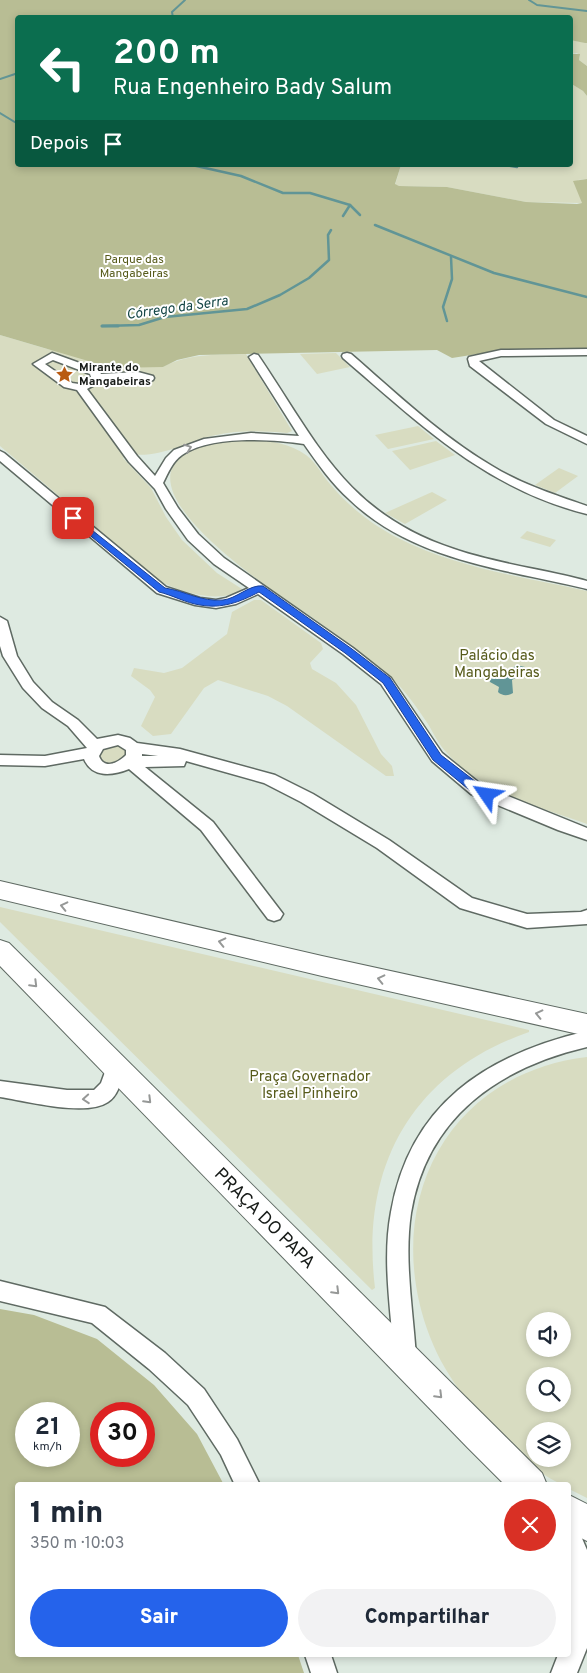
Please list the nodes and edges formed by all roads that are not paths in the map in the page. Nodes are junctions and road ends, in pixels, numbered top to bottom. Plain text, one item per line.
1 (585, 355) edge
2 (347, 356) dead end
3 (254, 357) dead end
4 (472, 359) joint
5 (97, 378) junction
6 (149, 378) dead end
7 (81, 388) junction
8 (309, 441) junction
9 (587, 441) edge
10 (0, 455) edge
11 (157, 483) junction
12 (587, 510) edge
13 (587, 577) edge
14 (573, 581) junction
15 (587, 585) edge
16 (260, 588) junction
17 (0, 621) edge
18 (73, 723) junction
19 (112, 740) junction
20 (94, 754) junction
21 (131, 757) junction
22 (0, 760) edge
23 (114, 769) junction
24 (171, 795) junction
25 (587, 834) edge
26 (0, 890) edge
27 (274, 914) dead end
28 (587, 917) edge
29 (0, 950) edge
30 (587, 1025) edge
31 (587, 1039) edge
32 (116, 1067) junction
33 (0, 1089) edge
34 (0, 1290) edge
35 (405, 1360) junction
36 (246, 1482) edge
37 (527, 1482) edge
38 (571, 1514) edge
39 (587, 1523) edge
40 (571, 1543) edge
41 (584, 1625) edge
42 (571, 1656) edge
43 (319, 1657) edge
44 (571, 1657) edge
45 (324, 1673) edge
46 (564, 1673) edge

1 - 4 street
2 - 12 street
3 - 8 street
4 - 9 street
5 - 6 street
5 - 7 street
5 - 7 street
7 - 11 street
11 -> 8 street
8 - 14 street
10 - 16 street
11 - 16 street
13 - 14 street
14 - 15 street
16 - 25 street
17 - 18 street
18 - 19 street
18 - 20 street
19 - 20 street
19 - 21 street
20 - 22 street
20 - 23 street
21 - 23 street
21 - 24 street
21 - 28 street
23 - 24 street
24 - 27 street
30 -> 26 street
29 -> 32 street, PRAÇA DO PAPA
31 - 35 street
32 -> 33 street
32 -> 35 street, PRAÇA DO PAPA
34 - 36 street
35 -> 37 street, PRAÇA DO PAPA
38 - 39 street
40 - 41 street
41 - 42 street
43 - 45 street
44 - 46 street

